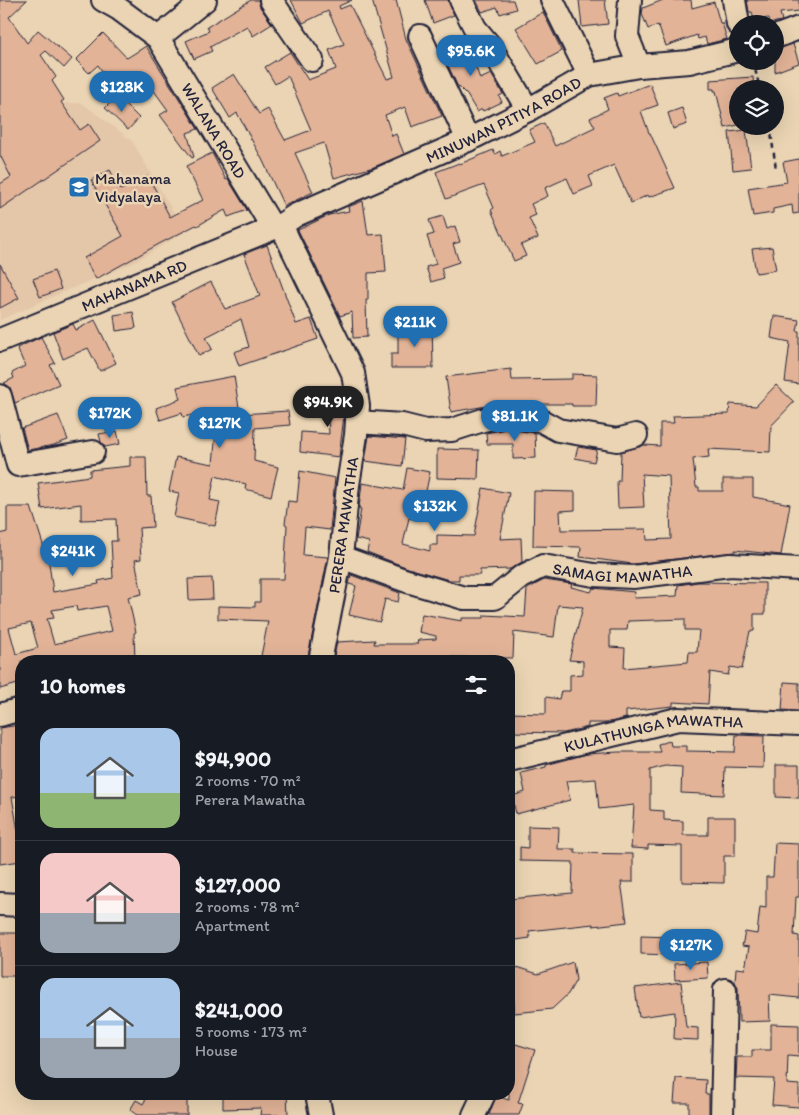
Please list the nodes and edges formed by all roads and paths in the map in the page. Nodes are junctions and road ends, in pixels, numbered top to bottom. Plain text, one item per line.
1 (102, 0) edge
2 (205, 0) edge
3 (271, 0) edge
4 (461, 0) edge
5 (552, 0) edge
6 (630, 0) edge
7 (734, 0) edge
8 (736, 15) edge
9 (799, 28) edge
10 (784, 34) edge
11 (420, 36) dead end
12 (158, 38) junction
13 (729, 52) edge
14 (312, 60) dead end
15 (639, 66) junction
16 (589, 75) junction
17 (528, 110) junction
18 (771, 135) edge
19 (468, 140) junction
20 (776, 169) dead end
21 (274, 228) junction
22 (0, 340) edge
23 (0, 396) edge
24 (357, 422) junction
25 (636, 435) dead end
26 (93, 452) dead end
27 (342, 557) junction
28 (799, 569) edge
29 (321, 655) edge
30 (15, 711) edge
31 (0, 715) edge
32 (799, 724) edge
33 (515, 759) edge
34 (0, 904) edge
35 (15, 905) edge
36 (725, 990) dead end
37 (481, 1100) edge
38 (474, 1115) edge
39 (722, 1115) edge

1 - 12 street, WALANA ROAD
2 - 12 street
3 - 14 street
4 - 17 street
5 - 16 street
6 - 15 street
7 - 8 street
9 - 10 street
11 - 19 street
12 - 21 street, WALANA ROAD
13 - 15 street, MINUWAN PITIYA ROAD
15 - 16 street, MINUWAN PITIYA ROAD
16 - 17 street, MINUWAN PITIYA ROAD
17 - 19 street, MINUWAN PITIYA ROAD
18 - 20 path
19 - 21 street, MINUWAN PITIYA ROAD
21 - 22 street, MAHANAMA RD
21 - 24 street, PERERA MAWATHA
23 - 26 street
24 - 25 street
24 - 27 street, PERERA MAWATHA
27 - 28 street, SAMAGI MAWATHA
27 - 29 street, PERERA MAWATHA
30 - 31 street
32 - 33 street, KULATHUNGA MAWATHA
34 - 35 street
36 - 39 street
37 - 38 street

